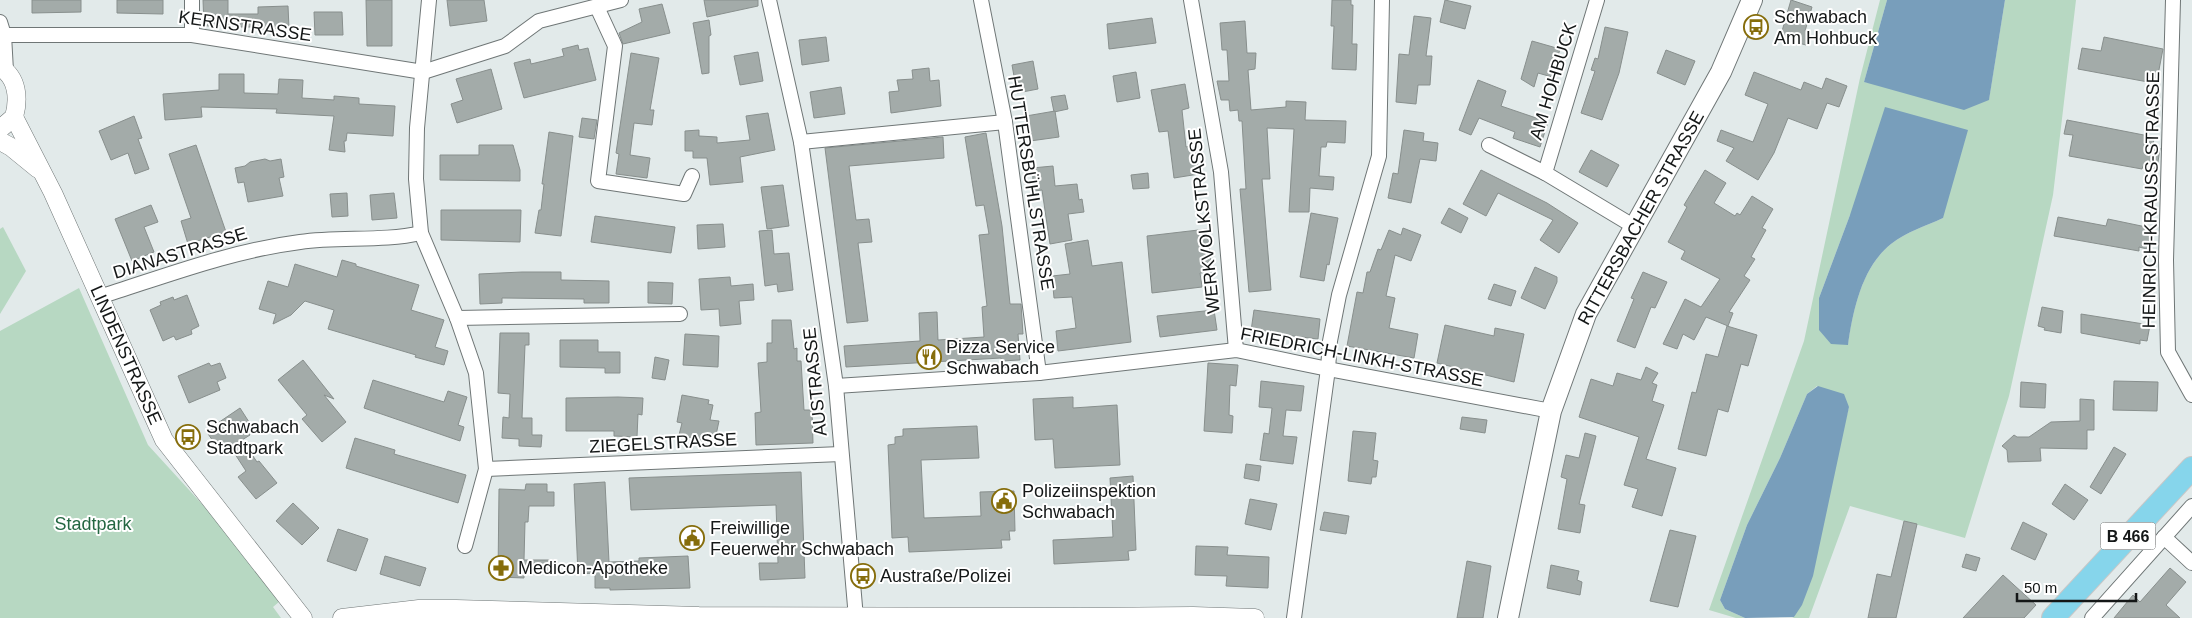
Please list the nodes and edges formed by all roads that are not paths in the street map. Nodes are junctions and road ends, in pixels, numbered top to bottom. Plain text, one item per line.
1 (192, 0) edge
2 (429, 0) edge
3 (621, 0) edge
4 (769, 0) edge
5 (981, 0) edge
6 (1191, 0) edge
7 (1382, 0) edge
8 (1597, 0) edge
9 (1752, 0) edge
10 (2172, 0) edge
11 (597, 7) junction
12 (1, 31) edge
13 (192, 35) junction
14 (3, 69) edge
15 (423, 72) junction
16 (14, 118) junction
17 (1005, 122) junction
18 (0, 129) edge
19 (0, 141) edge
20 (801, 142) junction
21 (1489, 145) dead end
22 (1545, 173) junction
23 (44, 174) junction
24 (692, 176) dead end
25 (1635, 227) junction
26 (421, 234) junction
27 (99, 298) junction
28 (680, 314) dead end
29 (457, 318) junction
30 (1236, 350) junction
31 (1328, 369) junction
32 (1040, 373) junction
33 (836, 386) junction
34 (2192, 395) edge
35 (1551, 411) junction
36 (841, 454) junction
37 (2192, 468) edge
38 (486, 469) junction
39 (2192, 506) edge
40 (2164, 537) junction
41 (465, 546) dead end
42 (2192, 563) edge
43 (385, 615) edge
44 (856, 617) edge
45 (303, 618) edge
46 (342, 618) edge
47 (1080, 618) edge
48 (1255, 618) edge
49 (1294, 618) edge
50 (1508, 618) edge
51 (2052, 618) edge
52 (2092, 618) edge

1 - 13 street
2 - 15 street
3 - 11 street
4 - 20 street, AUSTRASSE
5 - 17 street, HUTTERSBÜHLSTRASSE
6 - 30 street, WERKVOLKSTRASSE
7 - 31 street
8 - 22 street, AM HOHBUCK
9 - 25 main road, RITTERSBACHER STRASSE
10 - 34 street, HEINRICH-KRAUSS-STRASSE
11 - 15 street
11 - 24 street
12 - 13 street, KERNSTRASSE
12 - 14 street
13 - 15 street, KERNSTRASSE
14 - 16 street
15 - 26 street
16 - 18 street
16 - 23 street, LINDENSTRASSE
17 - 20 street
17 - 32 street, HUTTERSBÜHLSTRASSE
19 - 23 street, LINDENSTRASSE
20 - 33 street, AUSTRASSE
21 - 22 street, AM HOHBUCK
22 - 25 street, AM HOHBUCK
23 - 27 street, LINDENSTRASSE
25 - 35 main road, RITTERSBACHER STRASSE
26 - 27 street, DIANASTRASSE
26 - 29 street
27 - 45 street, LINDENSTRASSE
28 - 29 street
29 - 38 street
30 - 31 street, FRIEDRICH-LINKH-STRASSE
30 - 32 street, FRIEDRICH-LINKH-STRASSE
31 - 35 street, FRIEDRICH-LINKH-STRASSE
31 - 49 street
32 - 33 street, FRIEDRICH-LINKH-STRASSE
33 - 36 street, AUSTRASSE
35 - 50 main road, RITTERSBACHER STRASSE
36 - 38 street, ZIEGELSTRASSE
36 - 44 street, AUSTRASSE
37 - 51 main road, B 466
38 - 41 street
39 - 40 street
40 - 42 street
40 - 52 street
43 - 44 street
43 - 46 street
44 - 47 street
47 - 48 street

